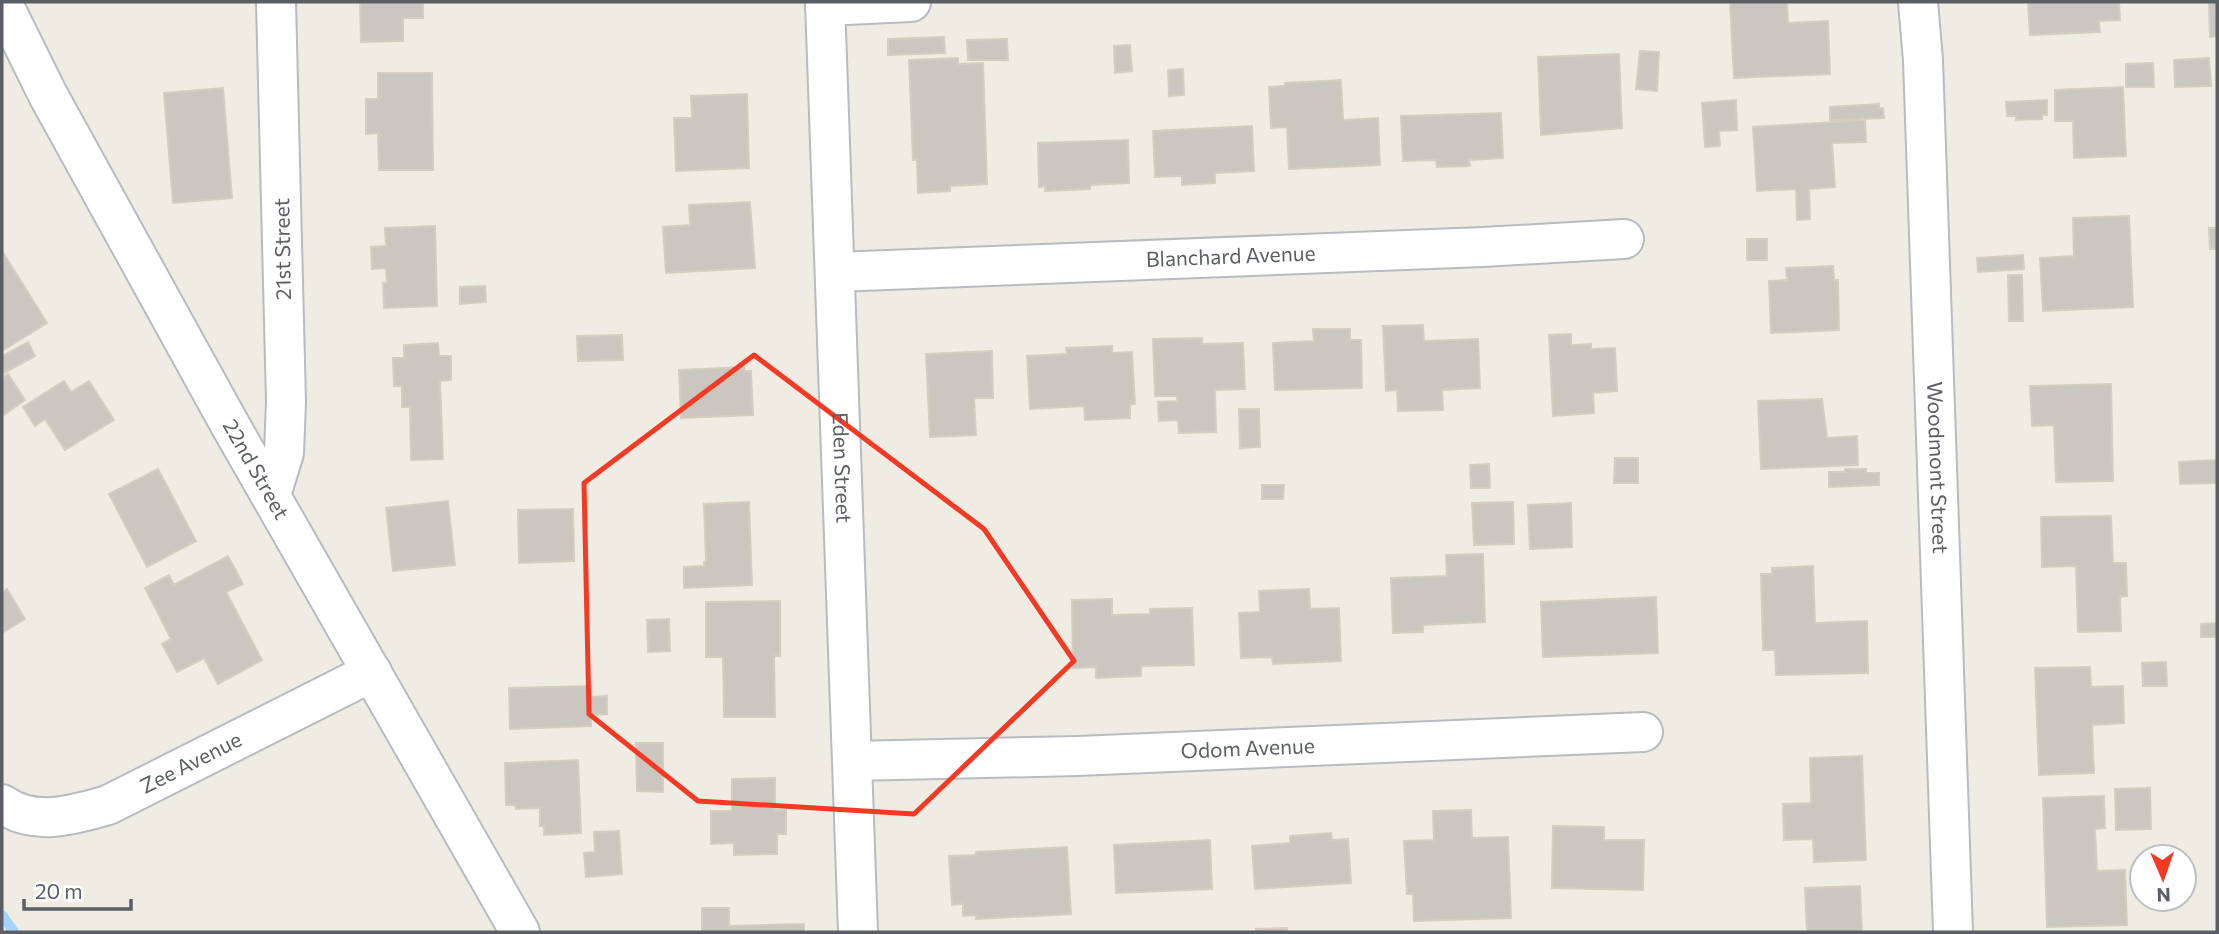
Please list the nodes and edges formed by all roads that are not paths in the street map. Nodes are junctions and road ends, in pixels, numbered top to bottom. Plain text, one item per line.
1 (2, 2) edge
2 (276, 2) edge
3 (911, 2) edge
4 (1918, 2) edge
5 (825, 4) edge
6 (1624, 239) dead end
7 (835, 272) junction
8 (271, 495) junction
9 (372, 672) junction
10 (1643, 732) dead end
11 (852, 761) junction
12 (2, 804) edge
13 (520, 932) edge
14 (858, 932) edge
15 (1953, 932) edge

1 - 8 street, 22nd Street
2 - 8 street, 21st Street
3 - 5 street
4 - 15 street, Woodmont Street
5 - 7 street, Eden Street
6 - 7 street, Blanchard Avenue
7 - 11 street, Eden Street
8 - 9 street, 22nd Street
9 - 12 street, Zee Avenue
9 - 13 street, 22nd Street
10 - 11 street, Odom Avenue
11 - 14 street, Eden Street

